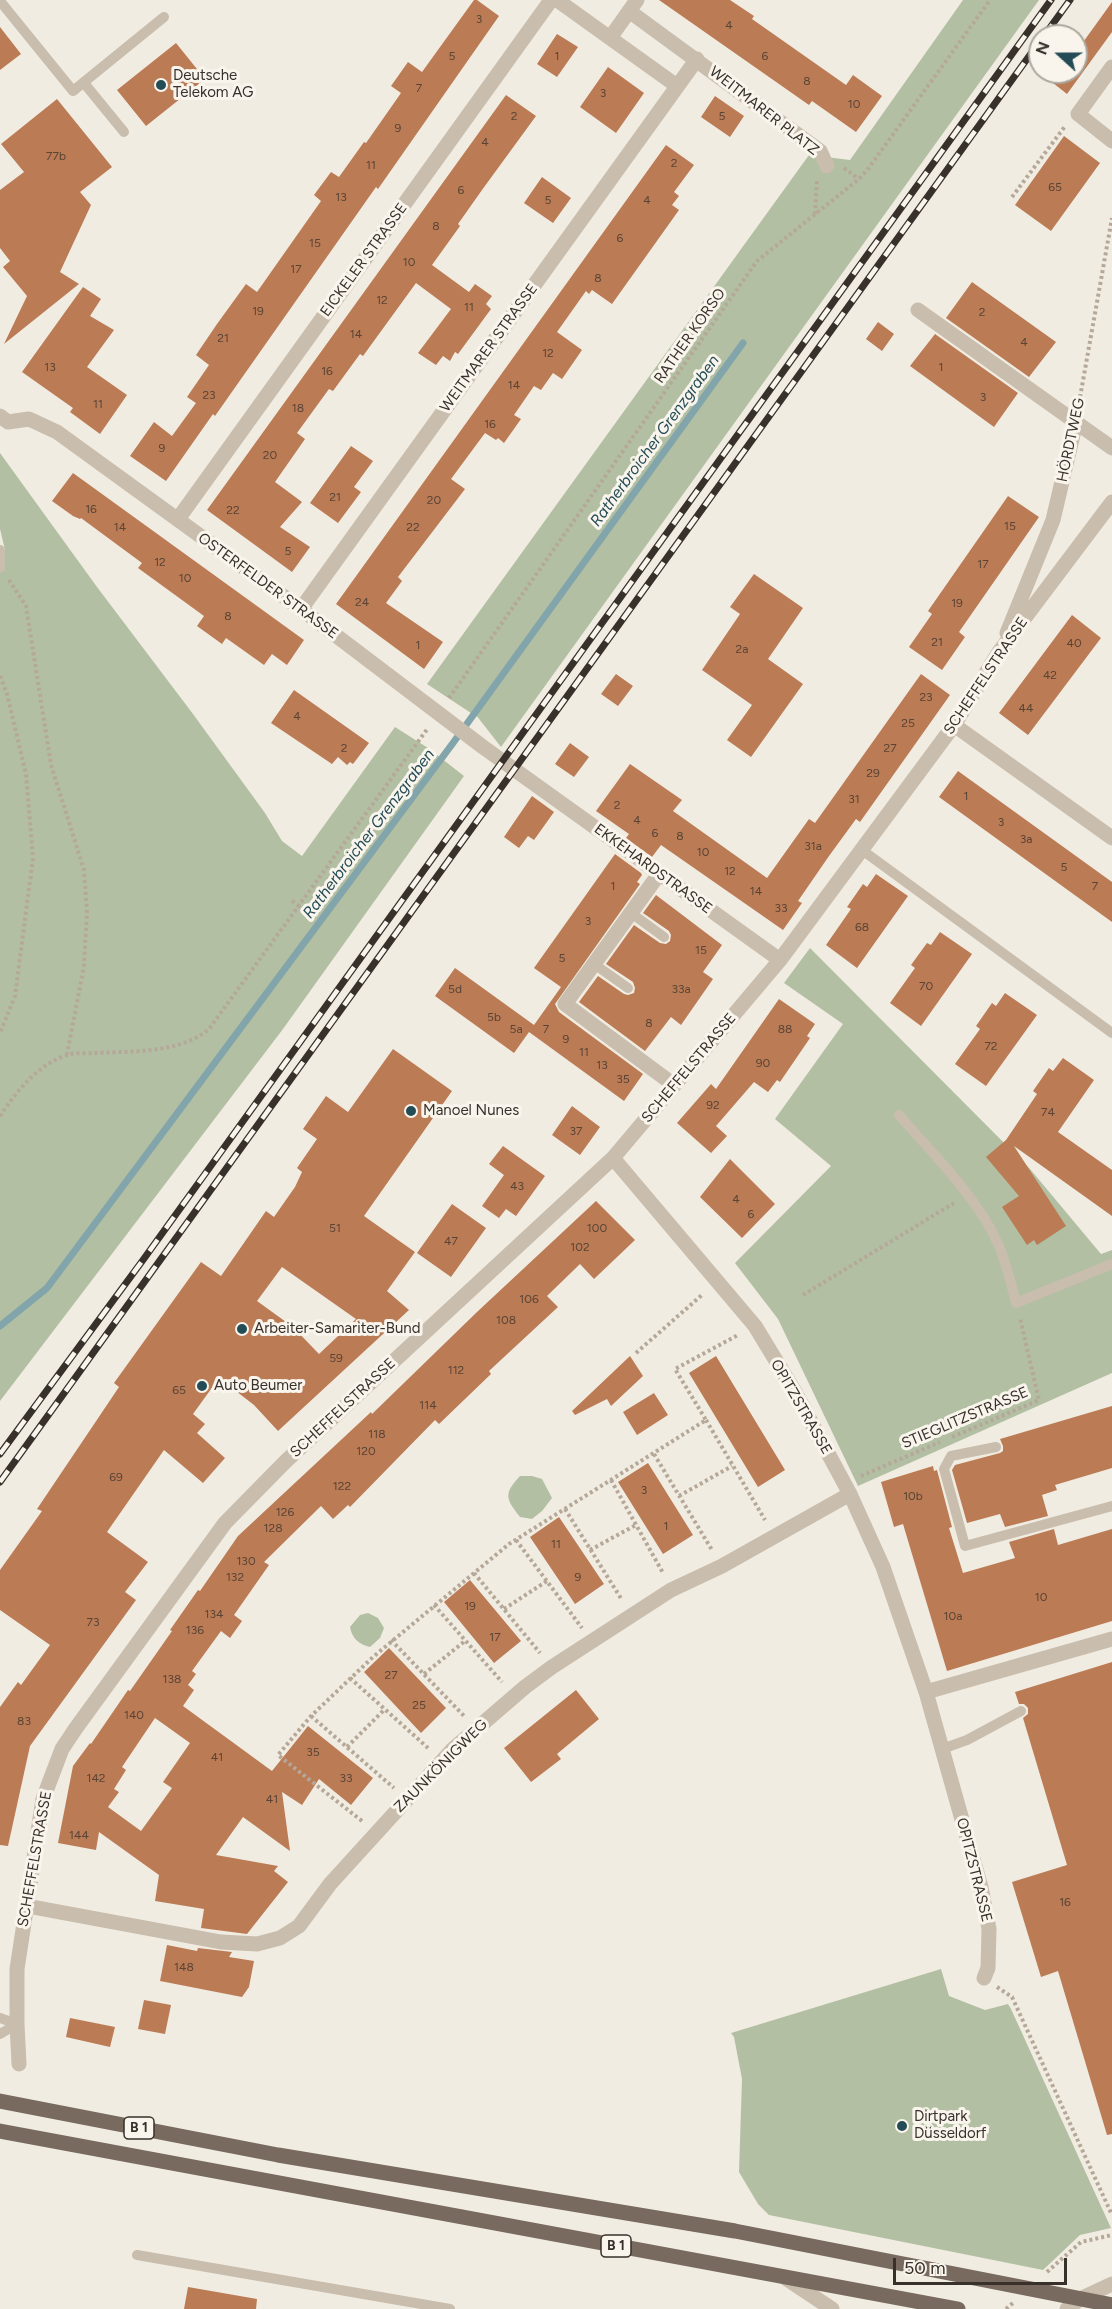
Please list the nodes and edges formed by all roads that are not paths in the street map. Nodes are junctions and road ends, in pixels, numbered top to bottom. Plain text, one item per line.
1 (551, 0) edge
2 (557, 0) edge
3 (0, 1) edge
4 (633, 5) edge
5 (164, 17) dead end
6 (610, 38) junction
7 (697, 59) junction
8 (1112, 67) edge
9 (84, 83) junction
10 (678, 86) junction
11 (124, 132) dead end
12 (1112, 141) edge
13 (826, 166) dead end
14 (918, 310) dead end
15 (1076, 422) junction
16 (3, 423) edge
17 (1112, 448) edge
18 (1112, 502) edge
19 (178, 519) junction
20 (0, 550) edge
21 (0, 568) edge
22 (302, 609) junction
23 (999, 652) junction
24 (954, 725) junction
25 (527, 777) joint
26 (1112, 838) edge
27 (862, 850) junction
28 (659, 874) junction
29 (631, 913) junction
30 (664, 937) dead end
31 (780, 960) junction
32 (594, 964) junction
33 (628, 988) dead end
34 (1112, 1033) edge
35 (675, 1085) junction
36 (899, 1115) dead end
37 (613, 1158) junction
38 (1112, 1264) edge
39 (996, 1447) dead end
40 (847, 1488) junction
41 (1112, 1506) edge
42 (1112, 1639) edge
43 (926, 1692) junction
44 (1021, 1711) dead end
45 (942, 1749) junction
46 (27, 1906) junction
47 (984, 1978) road end
48 (0, 2018) edge
49 (17, 2024) junction
50 (0, 2034) edge
51 (20, 2064) dead end
52 (0, 2101) edge
53 (0, 2131) edge
54 (137, 2255) dead end
55 (782, 2276) junction
56 (1112, 2284) edge
57 (1080, 2299) junction
58 (1112, 2305) edge
59 (450, 2309) edge
60 (832, 2309) edge
61 (958, 2309) edge
62 (1066, 2309) edge

1 - 19 street, EICKELER STRASSE
2 - 6 street
3 - 9 lane
4 - 6 street, WEITMARER PLATZ
4 - 7 street, WEITMARER PLATZ
5 - 9 lane
6 - 10 street
7 - 10 street, WEITMARER PLATZ
7 - 13 street, WEITMARER PLATZ
8 - 12 street
9 - 11 lane
10 - 22 street, WEITMARER STRASSE
14 - 15 street
15 - 17 street
15 - 23 street, HÖRDTWEG
16 - 19 street, OSTERFELDER STRASSE
18 - 23 street, SCHEFFELSTRASSE
19 - 22 street, OSTERFELDER STRASSE
20 - 21 lane
22 - 25 street, OSTERFELDER STRASSE
23 - 24 street, SCHEFFELSTRASSE
24 - 26 street
24 - 27 street, SCHEFFELSTRASSE
25 - 28 street, EKKEHARDSTRASSE
27 - 31 street, SCHEFFELSTRASSE
27 - 34 lane
28 - 29 street
28 - 31 street, EKKEHARDSTRASSE
29 - 30 lane
29 - 32 street
31 - 35 street, SCHEFFELSTRASSE
32 - 33 lane
32 - 35 street
35 - 37 street, SCHEFFELSTRASSE
36 - 38 lane
37 - 40 street, OPITZSTRASSE
37 - 46 street, SCHEFFELSTRASSE
39 - 41 lane
40 - 43 street, OPITZSTRASSE
40 - 46 street, ZAUNKÖNIGWEG
42 - 43 street
43 - 45 street, OPITZSTRASSE
44 - 45 lane
45 - 47 street, OPITZSTRASSE
46 - 49 street, SCHEFFELSTRASSE
48 - 49 lane
49 - 50 lane
49 - 51 street, SCHEFFELSTRASSE
52 - 57 main road, B 1
53 - 55 main road, B 1
54 - 59 lane
55 - 60 street
55 - 61 main road, B 1
56 - 57 street
57 - 58 main road, B 1
57 - 62 street

